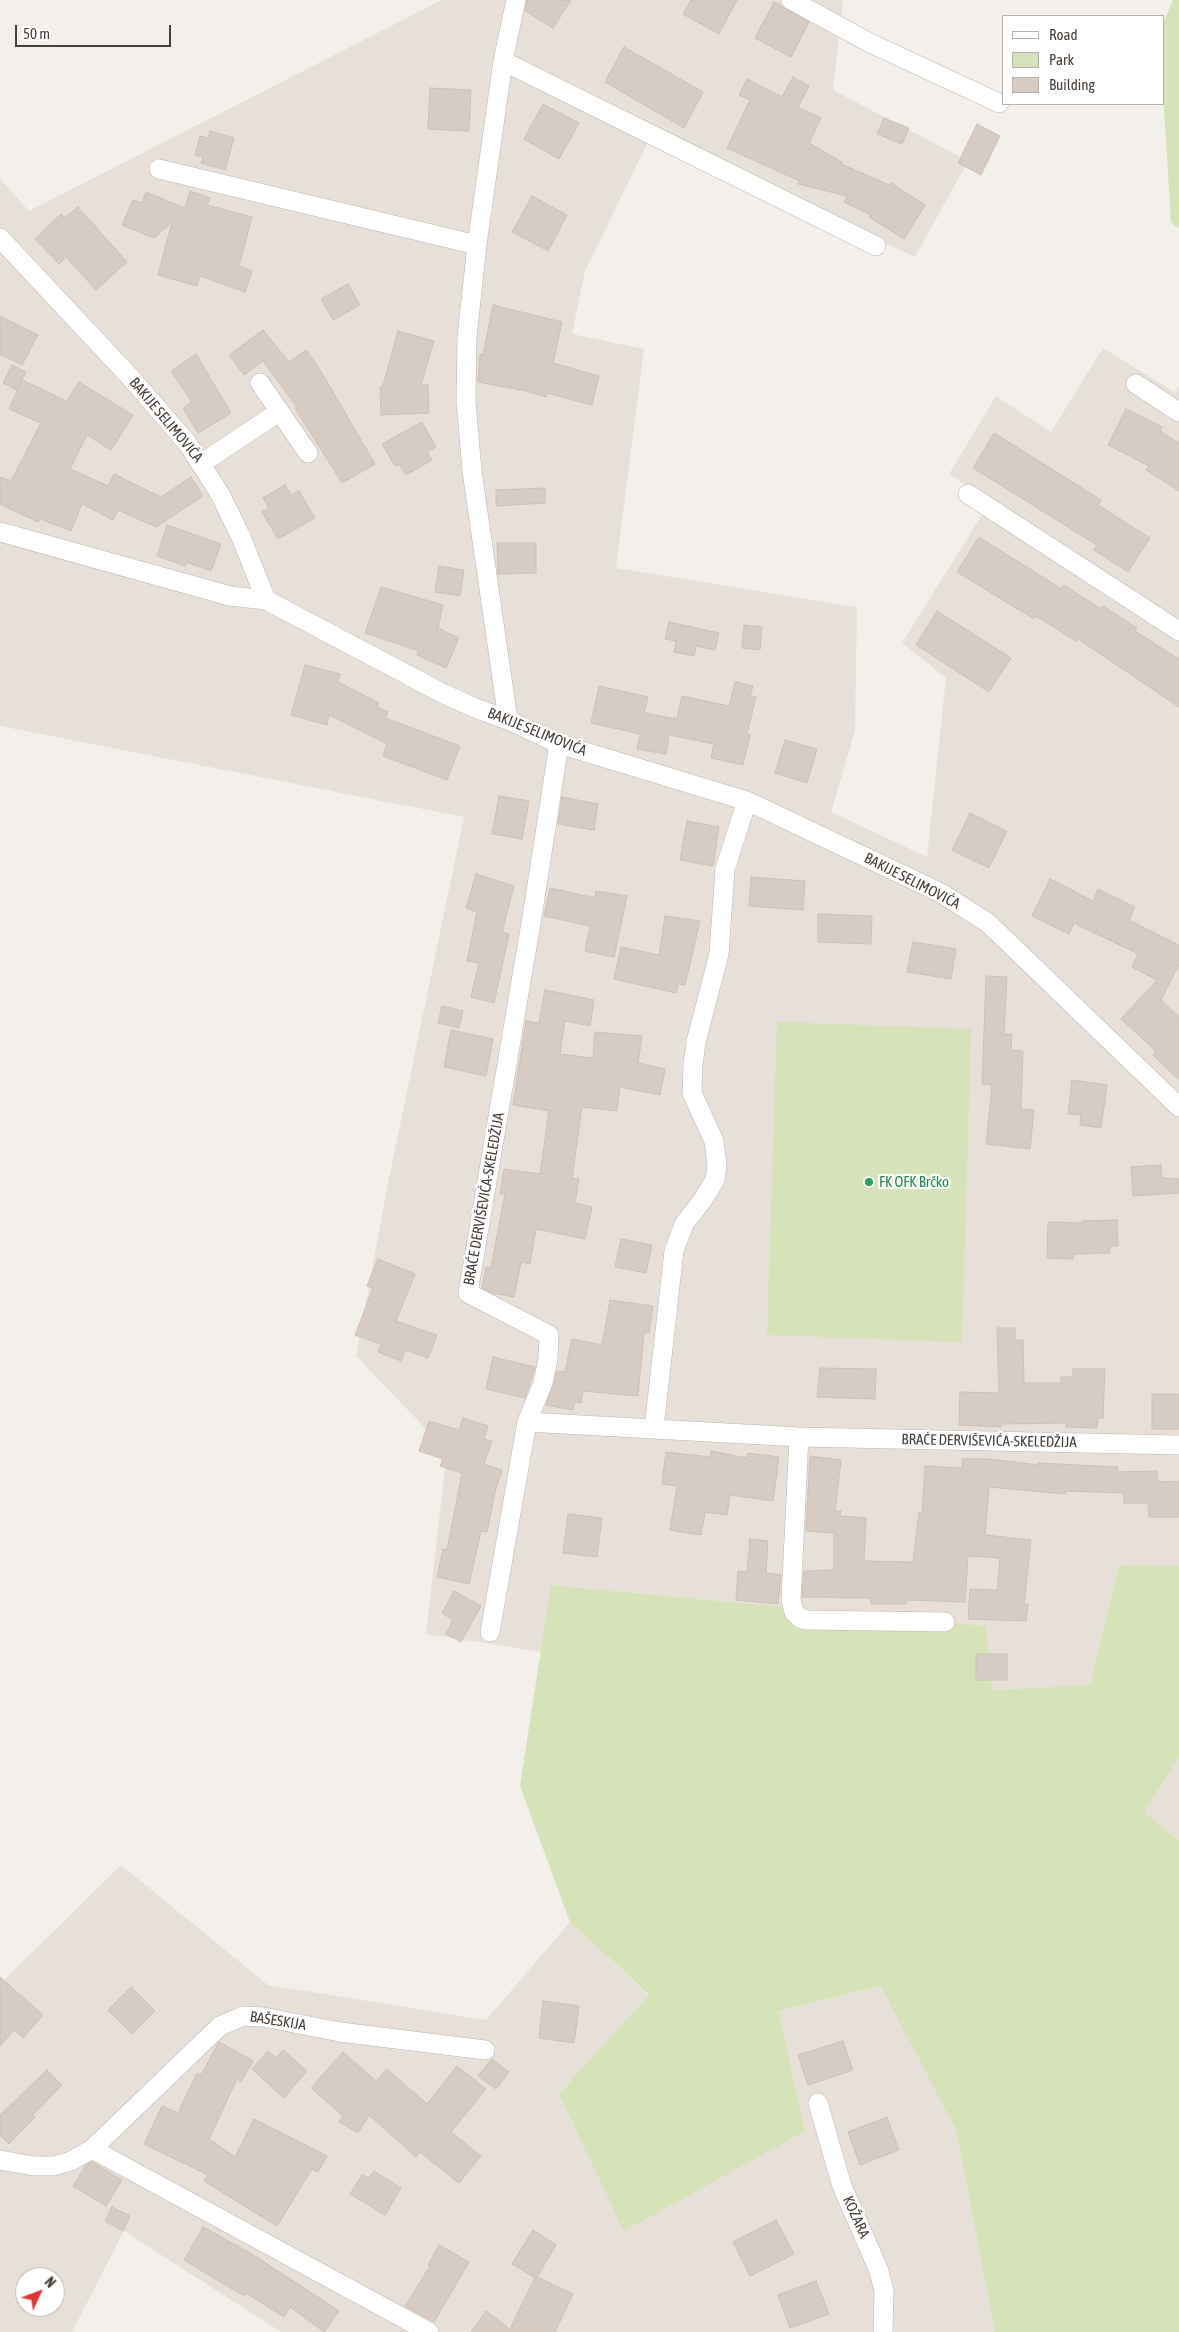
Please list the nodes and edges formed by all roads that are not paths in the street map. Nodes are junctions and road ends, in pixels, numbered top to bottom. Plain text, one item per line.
1 (516, 0) edge
2 (791, 0) edge
3 (503, 61) junction
4 (999, 103) dead end
5 (159, 169) dead end
6 (0, 238) edge
7 (476, 245) junction
8 (876, 246) dead end
9 (260, 383) dead end
10 (1136, 384) dead end
11 (279, 412) junction
12 (1179, 412) edge
13 (308, 453) dead end
14 (202, 463) junction
15 (968, 494) dead end
16 (0, 532) edge
17 (266, 600) junction
18 (1179, 631) edge
19 (508, 720) junction
20 (559, 744) junction
21 (747, 801) junction
22 (1179, 1107) edge
23 (526, 1422) junction
24 (654, 1428) junction
25 (800, 1437) junction
26 (1179, 1445) edge
27 (945, 1622) dead end
28 (490, 1632) dead end
29 (485, 2050) dead end
30 (818, 2103) dead end
31 (92, 2149) junction
32 (0, 2160) edge
33 (429, 2332) edge
34 (883, 2332) edge

1 - 3 street
2 - 4 street
3 - 7 street
3 - 8 street
5 - 7 street
6 - 14 street, BAKIJE SELIMOVIĆA
7 - 19 street
9 - 11 street
10 - 12 street
11 - 13 street
11 - 14 street
14 - 17 street, BAKIJE SELIMOVIĆA
15 - 18 street
16 - 17 street
17 - 19 street, BAKIJE SELIMOVIĆA
19 - 20 street, BAKIJE SELIMOVIĆA
20 - 21 street, BAKIJE SELIMOVIĆA
20 - 23 street, BRAĆE DERVIŠEVIĆA-SKELEDŽIJA
21 - 22 street, BAKIJE SELIMOVIĆA
21 - 24 street
23 - 24 street, BRAĆE DERVIŠEVIĆA-SKELEDŽIJA
23 - 28 street
24 - 25 street, BRAĆE DERVIŠEVIĆA-SKELEDŽIJA
25 - 26 street, BRAĆE DERVIŠEVIĆA-SKELEDŽIJA
25 - 27 street
29 - 31 street, BAŠESKIJA
30 - 34 street, KOŽARA
31 - 32 street, BAŠESKIJA
31 - 33 street

